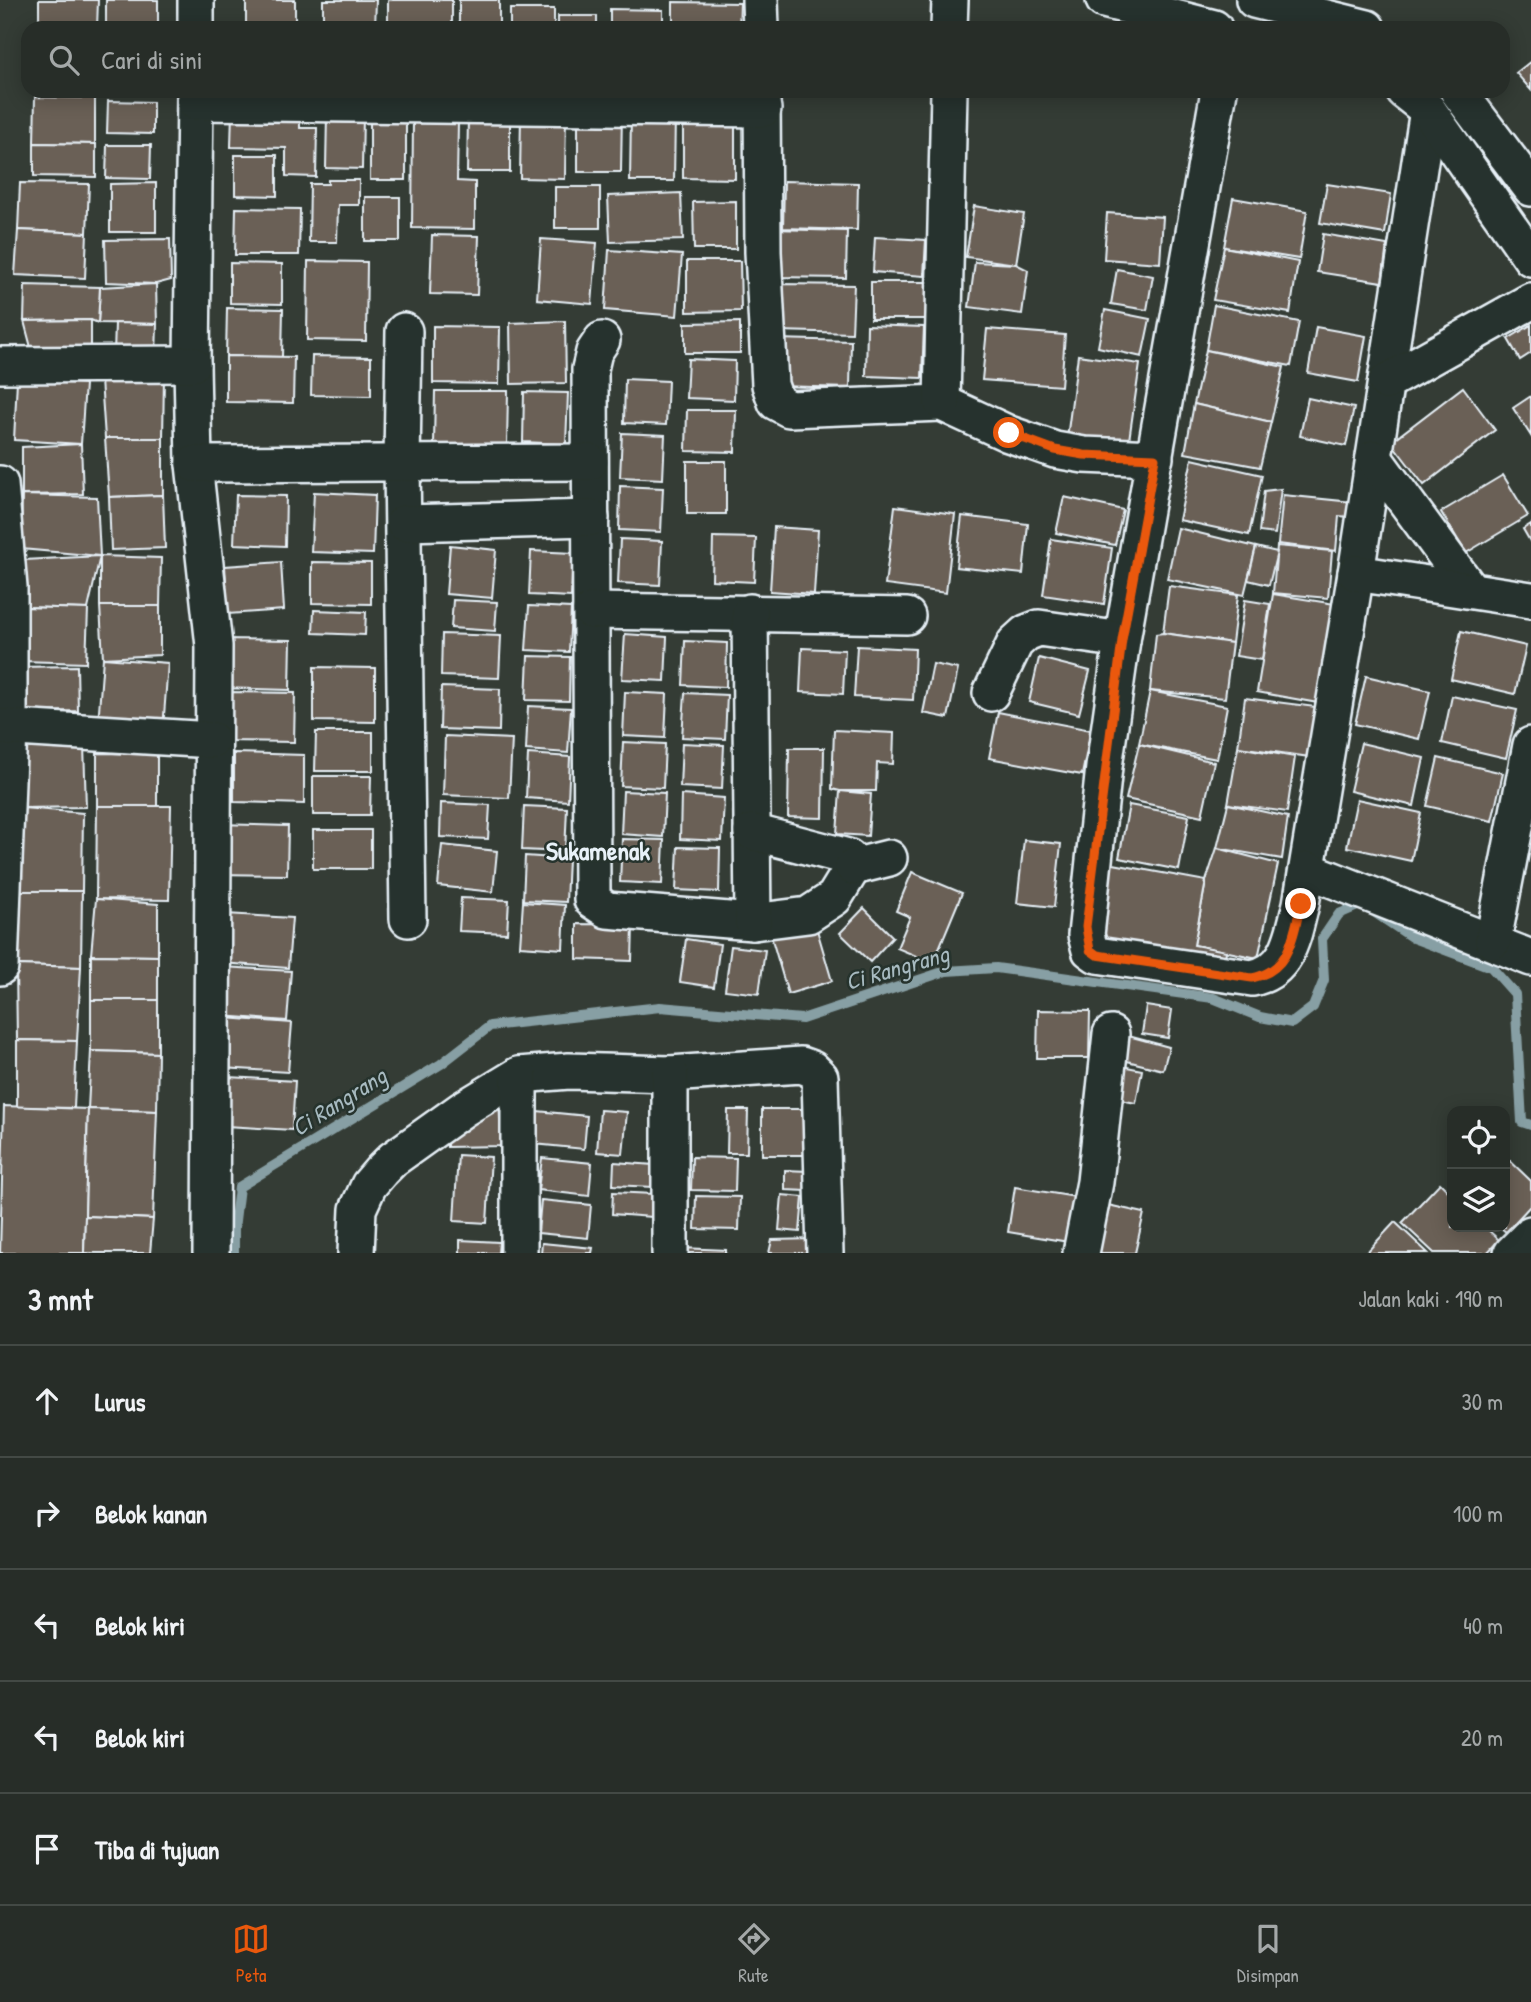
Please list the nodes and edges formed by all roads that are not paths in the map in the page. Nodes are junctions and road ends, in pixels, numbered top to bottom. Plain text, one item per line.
1 (196, 0) edge
2 (760, 0) edge
3 (950, 0) edge
4 (1104, 0) edge
5 (1254, 0) edge
6 (196, 21) edge
7 (761, 21) edge
8 (950, 21) edge
9 (1186, 21) edge
10 (1339, 21) edge
11 (195, 98) edge
12 (384, 98) edge
13 (949, 98) edge
14 (1218, 98) edge
15 (1463, 98) edge
16 (762, 100) edge
17 (1416, 101) edge
18 (1531, 188) edge
19 (1531, 258) edge
20 (1531, 301) edge
21 (404, 331) dead end
22 (602, 340) dead end
23 (192, 364) junction
24 (0, 365) edge
25 (1386, 382) junction
26 (942, 404) junction
27 (1155, 458) junction
28 (1374, 458) junction
29 (590, 462) junction
30 (402, 463) junction
31 (194, 464) junction
32 (0, 484) edge
33 (591, 517) junction
34 (404, 523) junction
35 (1356, 573) junction
36 (1470, 589) junction
37 (1531, 600) edge
38 (591, 611) junction
39 (750, 612) junction
40 (907, 616) dead end
41 (1122, 640) junction
42 (991, 693) dead end
43 (4, 728) edge
44 (212, 740) junction
45 (1531, 745) edge
46 (752, 832) junction
47 (890, 858) dead end
48 (853, 867) junction
49 (1308, 870) junction
50 (408, 919) dead end
51 (754, 922) junction
52 (1493, 941) junction
53 (1531, 958) edge
54 (0, 967) edge
55 (1111, 1034) dead end
56 (670, 1074) junction
57 (519, 1075) junction
58 (1531, 1234) edge
59 (211, 1253) edge
60 (356, 1253) edge
61 (519, 1253) edge
62 (670, 1253) edge
63 (825, 1253) edge
64 (1081, 1253) edge
65 (1512, 1253) edge

1 - 6 street
2 - 7 street
3 - 8 street
4 - 9 street
5 - 10 street
11 - 23 street
12 - 16 street
13 - 26 street
14 - 27 street
15 - 18 street
16 - 26 street
17 - 19 street
17 - 25 street
20 - 25 street
21 - 30 street
22 - 29 street
23 - 24 street
23 - 31 street
25 - 28 street
26 - 27 street
27 - 41 street
28 - 35 street
28 - 36 street
29 - 30 street
29 - 33 street
30 - 31 street
30 - 34 street
31 - 44 street
32 - 43 street
33 - 34 street
33 - 38 street
34 - 50 street
35 - 36 street
35 - 49 street
36 - 37 street
38 - 39 street
38 - 51 street
39 - 40 street
39 - 46 street
41 - 42 street
41 - 49 street
43 - 44 street
43 - 54 street
44 - 59 street
45 - 52 street
46 - 48 street
46 - 51 street
47 - 48 street
48 - 51 street
49 - 52 street
52 - 53 street
55 - 64 street
56 - 57 street
56 - 62 street
56 - 63 street
57 - 60 street
57 - 61 street
58 - 65 street

